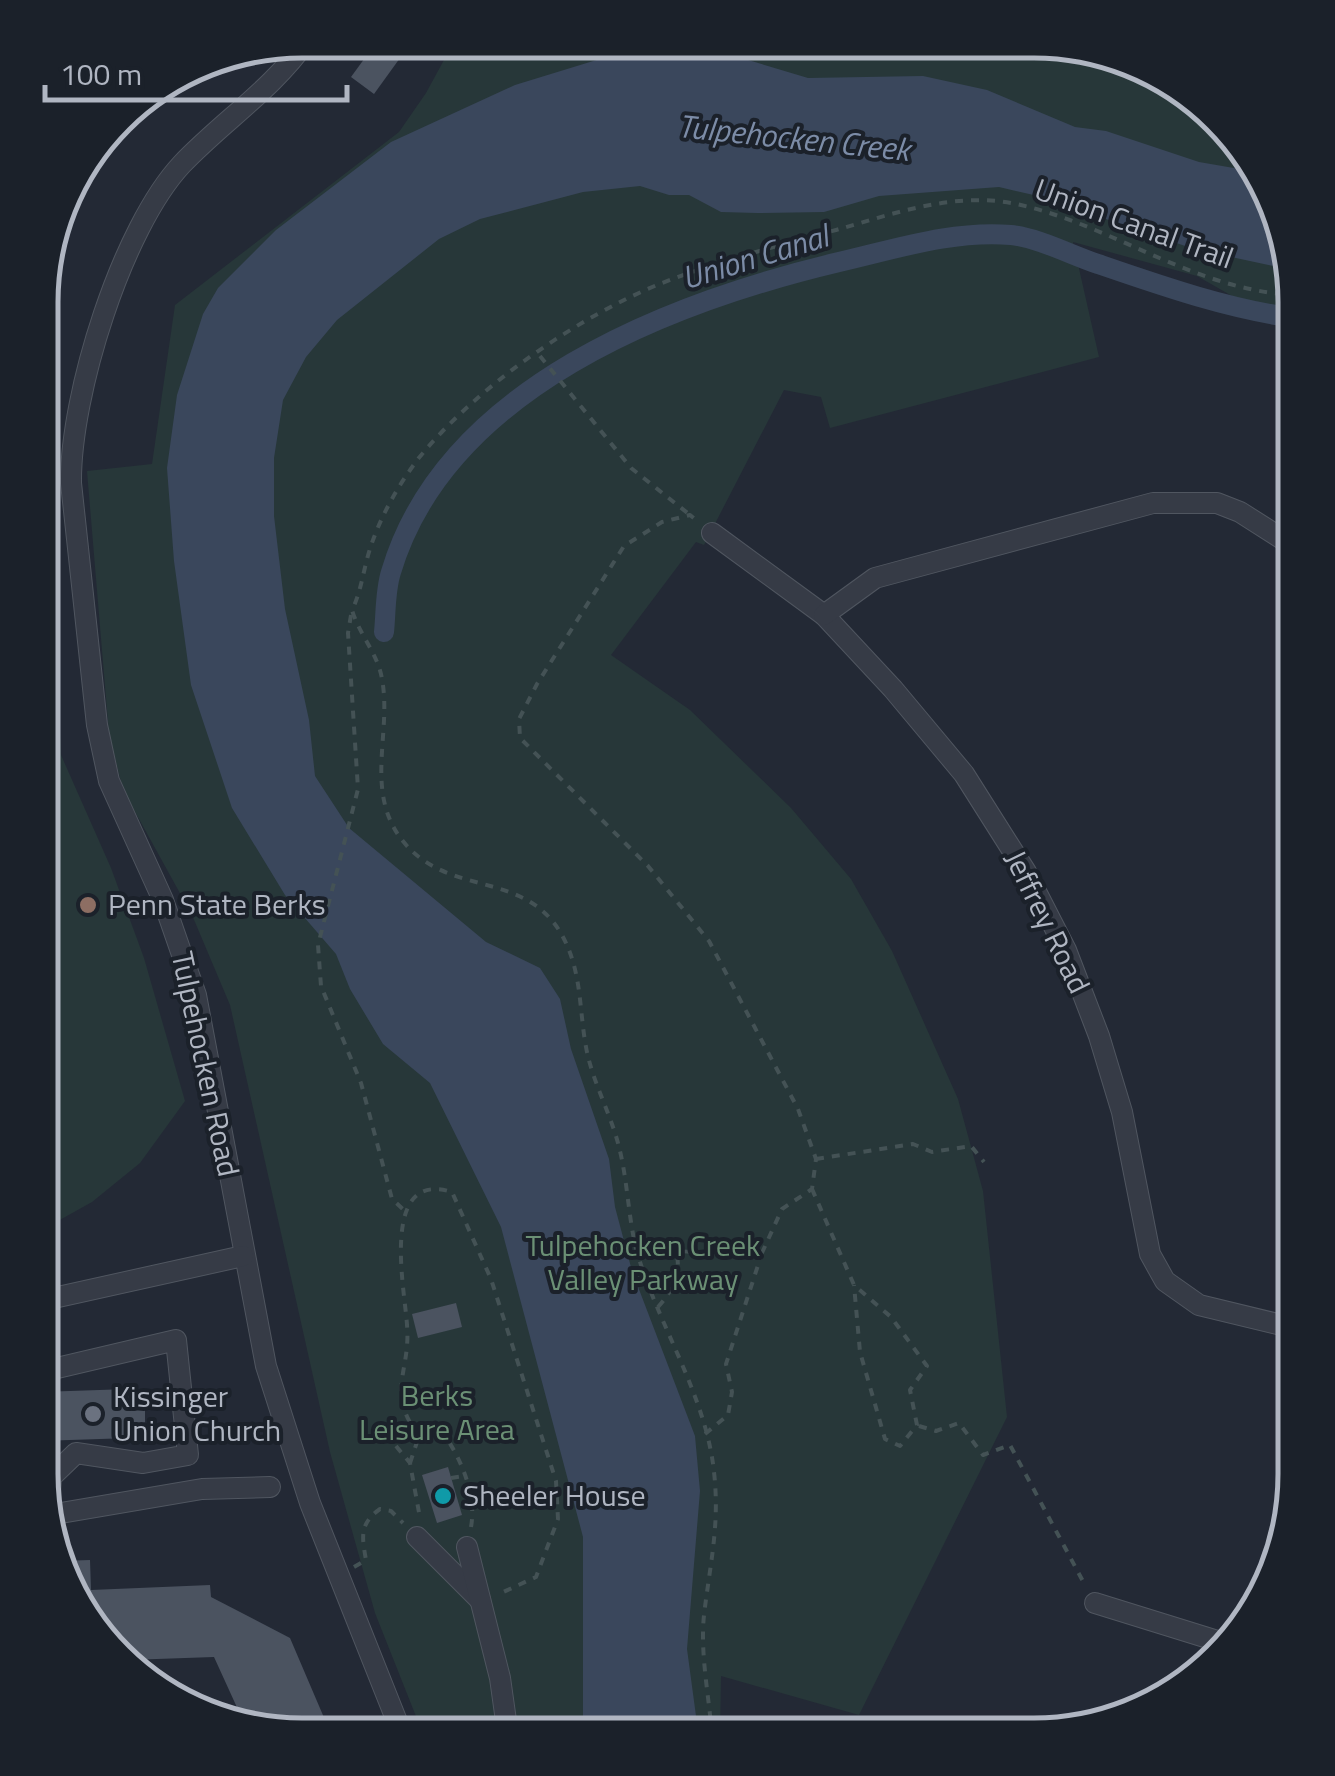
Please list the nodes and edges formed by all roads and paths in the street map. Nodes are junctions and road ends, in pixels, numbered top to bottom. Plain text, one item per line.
1 (292, 58) edge
2 (1277, 292) edge
3 (539, 354) junction
4 (690, 515) junction
5 (712, 532) joint
6 (1278, 535) edge
7 (352, 610) junction
8 (824, 615) junction
9 (816, 1158) junction
10 (984, 1162) dead end
11 (812, 1189) junction
12 (407, 1212) junction
13 (636, 1244) junction
14 (676, 1251) junction
15 (761, 1255) junction
16 (244, 1262) junction
17 (854, 1285) junction
18 (58, 1298) edge
19 (658, 1308) junction
20 (1277, 1324) edge
21 (58, 1368) edge
22 (917, 1425) junction
23 (705, 1434) junction
24 (419, 1436) junction
25 (396, 1446) dead end
26 (410, 1463) junction
27 (58, 1470) edge
28 (464, 1476) junction
29 (451, 1478) dead end
30 (270, 1487) dead end
31 (61, 1512) edge
32 (417, 1537) junction
33 (467, 1548) joint
34 (339, 1574) junction
35 (481, 1602) junction
36 (1095, 1603) joint
37 (1212, 1640) edge
38 (396, 1718) edge
39 (505, 1718) edge
40 (711, 1718) edge

1 - 16 street, Tulpehocken Road
2 - 3 path, Union Canal Trail
3 - 4 path
3 - 7 path, Union Canal Trail
4 - 5 path
4 - 9 path
5 - 8 street, Jeffrey Road
6 - 8 street
7 - 12 path, Union Canal Trail
7 - 13 path
8 - 20 street, Jeffrey Road
9 - 10 path
9 - 11 path
11 - 15 path
11 - 17 path
12 - 24 path
12 - 35 path
13 - 14 path
13 - 19 path
14 - 15 path
14 - 19 path
15 - 23 path
16 - 18 street
16 - 34 street, Tulpehocken Road
17 - 22 path
17 - 22 path
19 - 23 path
21 - 27 street
22 - 36 path
23 - 40 path
24 - 26 path
24 - 28 path
25 - 26 path
26 - 32 path
28 - 29 path
28 - 33 path
30 - 31 street
32 - 34 path
32 - 35 street
33 - 35 street
34 - 38 street, Tulpehocken Road
35 - 39 street
36 - 37 street

